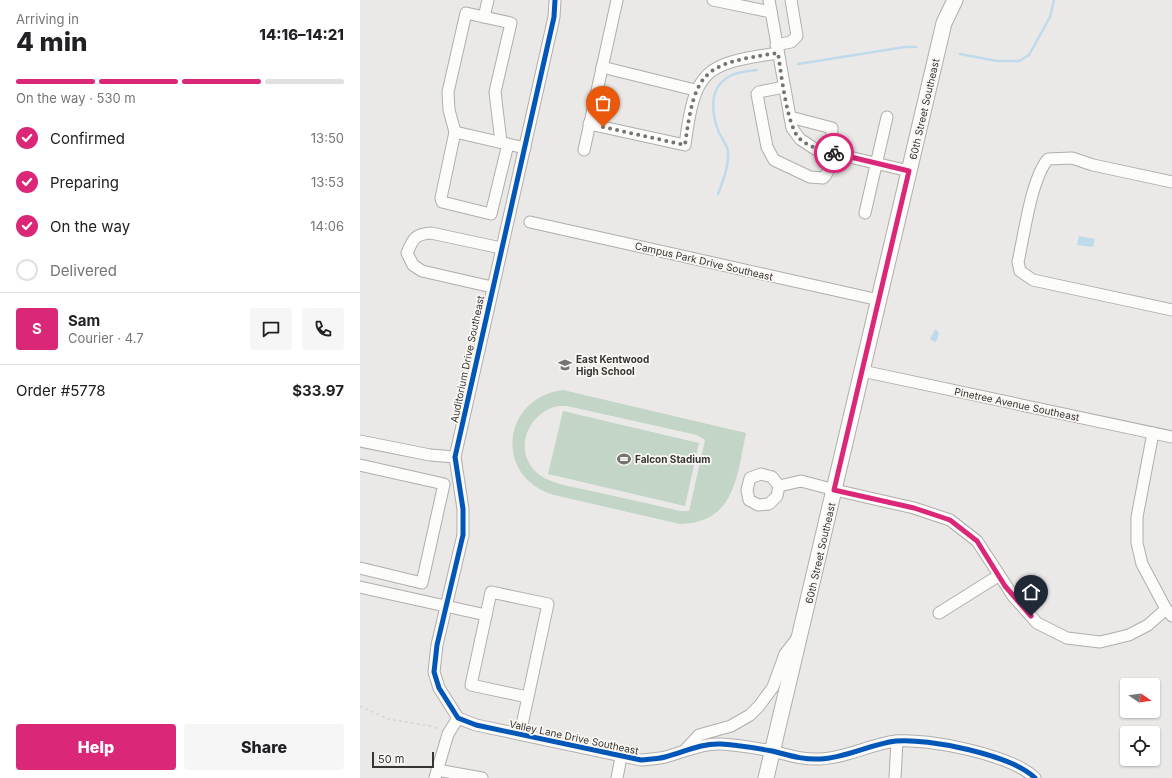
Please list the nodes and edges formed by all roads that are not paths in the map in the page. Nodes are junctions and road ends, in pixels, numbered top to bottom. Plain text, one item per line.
1 (488, 0) edge
2 (555, 0) edge
3 (617, 0) edge
4 (713, 0) edge
5 (769, 0) edge
6 (791, 0) edge
7 (945, 0) edge
8 (955, 0) edge
9 (771, 12) junction
10 (484, 17) junction
11 (944, 24) junction
12 (777, 49) junction
13 (602, 67) junction
14 (784, 87) junction
15 (696, 90) junction
16 (790, 117) junction
17 (887, 117) dead end
18 (590, 124) junction
19 (455, 132) junction
20 (504, 143) junction
21 (525, 148) junction
22 (584, 150) dead end
23 (830, 152) junction
24 (876, 163) junction
25 (909, 171) junction
26 (1172, 182) edge
27 (865, 213) dead end
28 (530, 222) dead end
29 (501, 248) junction
30 (492, 287) junction
31 (879, 300) junction
32 (1172, 310) edge
33 (862, 371) junction
34 (1153, 433) junction
35 (1172, 437) edge
36 (360, 441) edge
37 (455, 457) junction
38 (360, 465) edge
39 (779, 486) dead end
40 (834, 490) junction
41 (360, 568) edge
42 (998, 576) junction
43 (360, 588) edge
44 (446, 607) junction
45 (939, 613) dead end
46 (1169, 613) edge
47 (486, 615) junction
48 (800, 635) junction
49 (528, 697) junction
50 (458, 718) junction
51 (520, 734) junction
52 (897, 741) junction
53 (685, 750) junction
54 (772, 752) junction
55 (621, 757) junction
56 (436, 774) edge
57 (451, 776) edge
58 (482, 778) edge
59 (617, 778) edge
60 (766, 778) edge
61 (895, 778) edge
62 (1035, 778) edge

1 - 10 street
2 - 21 street, Auditorium Drive Southeast
3 - 13 street
4 - 9 street
5 - 9 street
6 - 12 street
7 - 11 main road, 60th Street Southeast
8 - 11 main road, 60th Street Southeast
9 - 12 street
10 - 19 street
10 - 20 street
11 - 25 main road, 60th Street Southeast
12 - 14 street
12 - 15 street
13 - 15 street
13 - 18 street
14 - 16 street
14 - 23 street
15 - 18 street
16 - 23 street
16 - 23 street
17 - 24 street
18 - 22 street
19 - 20 street
19 - 20 street
20 - 21 street
21 - 29 street, Auditorium Drive Southeast
23 - 24 street
24 - 25 street
24 - 27 street
25 - 31 main road, 60th Street Southeast
26 - 32 street
28 - 31 street, Campus Park Drive Southeast
29 - 30 street, Auditorium Drive Southeast
29 - 30 street
30 - 37 street, Auditorium Drive Southeast
31 - 33 main road, 60th Street Southeast
33 - 34 street, Pinetree Avenue Southeast
33 - 40 main road, 60th Street Southeast
34 - 35 street, Pinetree Avenue Southeast
34 - 46 street
36 - 37 street
37 - 44 street, Auditorium Drive Southeast
38 - 41 street
39 - 40 street
40 - 42 street
40 - 48 main road, 60th Street Southeast
42 - 45 street
42 - 46 street
43 - 44 street
44 - 47 street
44 - 50 street, Auditorium Drive Southeast
47 - 49 street
47 - 49 street
48 - 53 street
48 - 54 main road, 60th Street Southeast
49 - 51 street
50 - 51 street, Valley Lane Drive Southeast
50 - 56 street
51 - 55 street, Valley Lane Drive Southeast
52 - 54 street, Valley Lane Drive Southeast
52 - 61 street
52 - 62 street, Valley Lane Drive Southeast
53 - 54 street, Valley Lane Drive Southeast
53 - 55 street, Valley Lane Drive Southeast
54 - 60 main road, 60th Street Southeast
55 - 59 street
56 - 57 street
57 - 58 street

